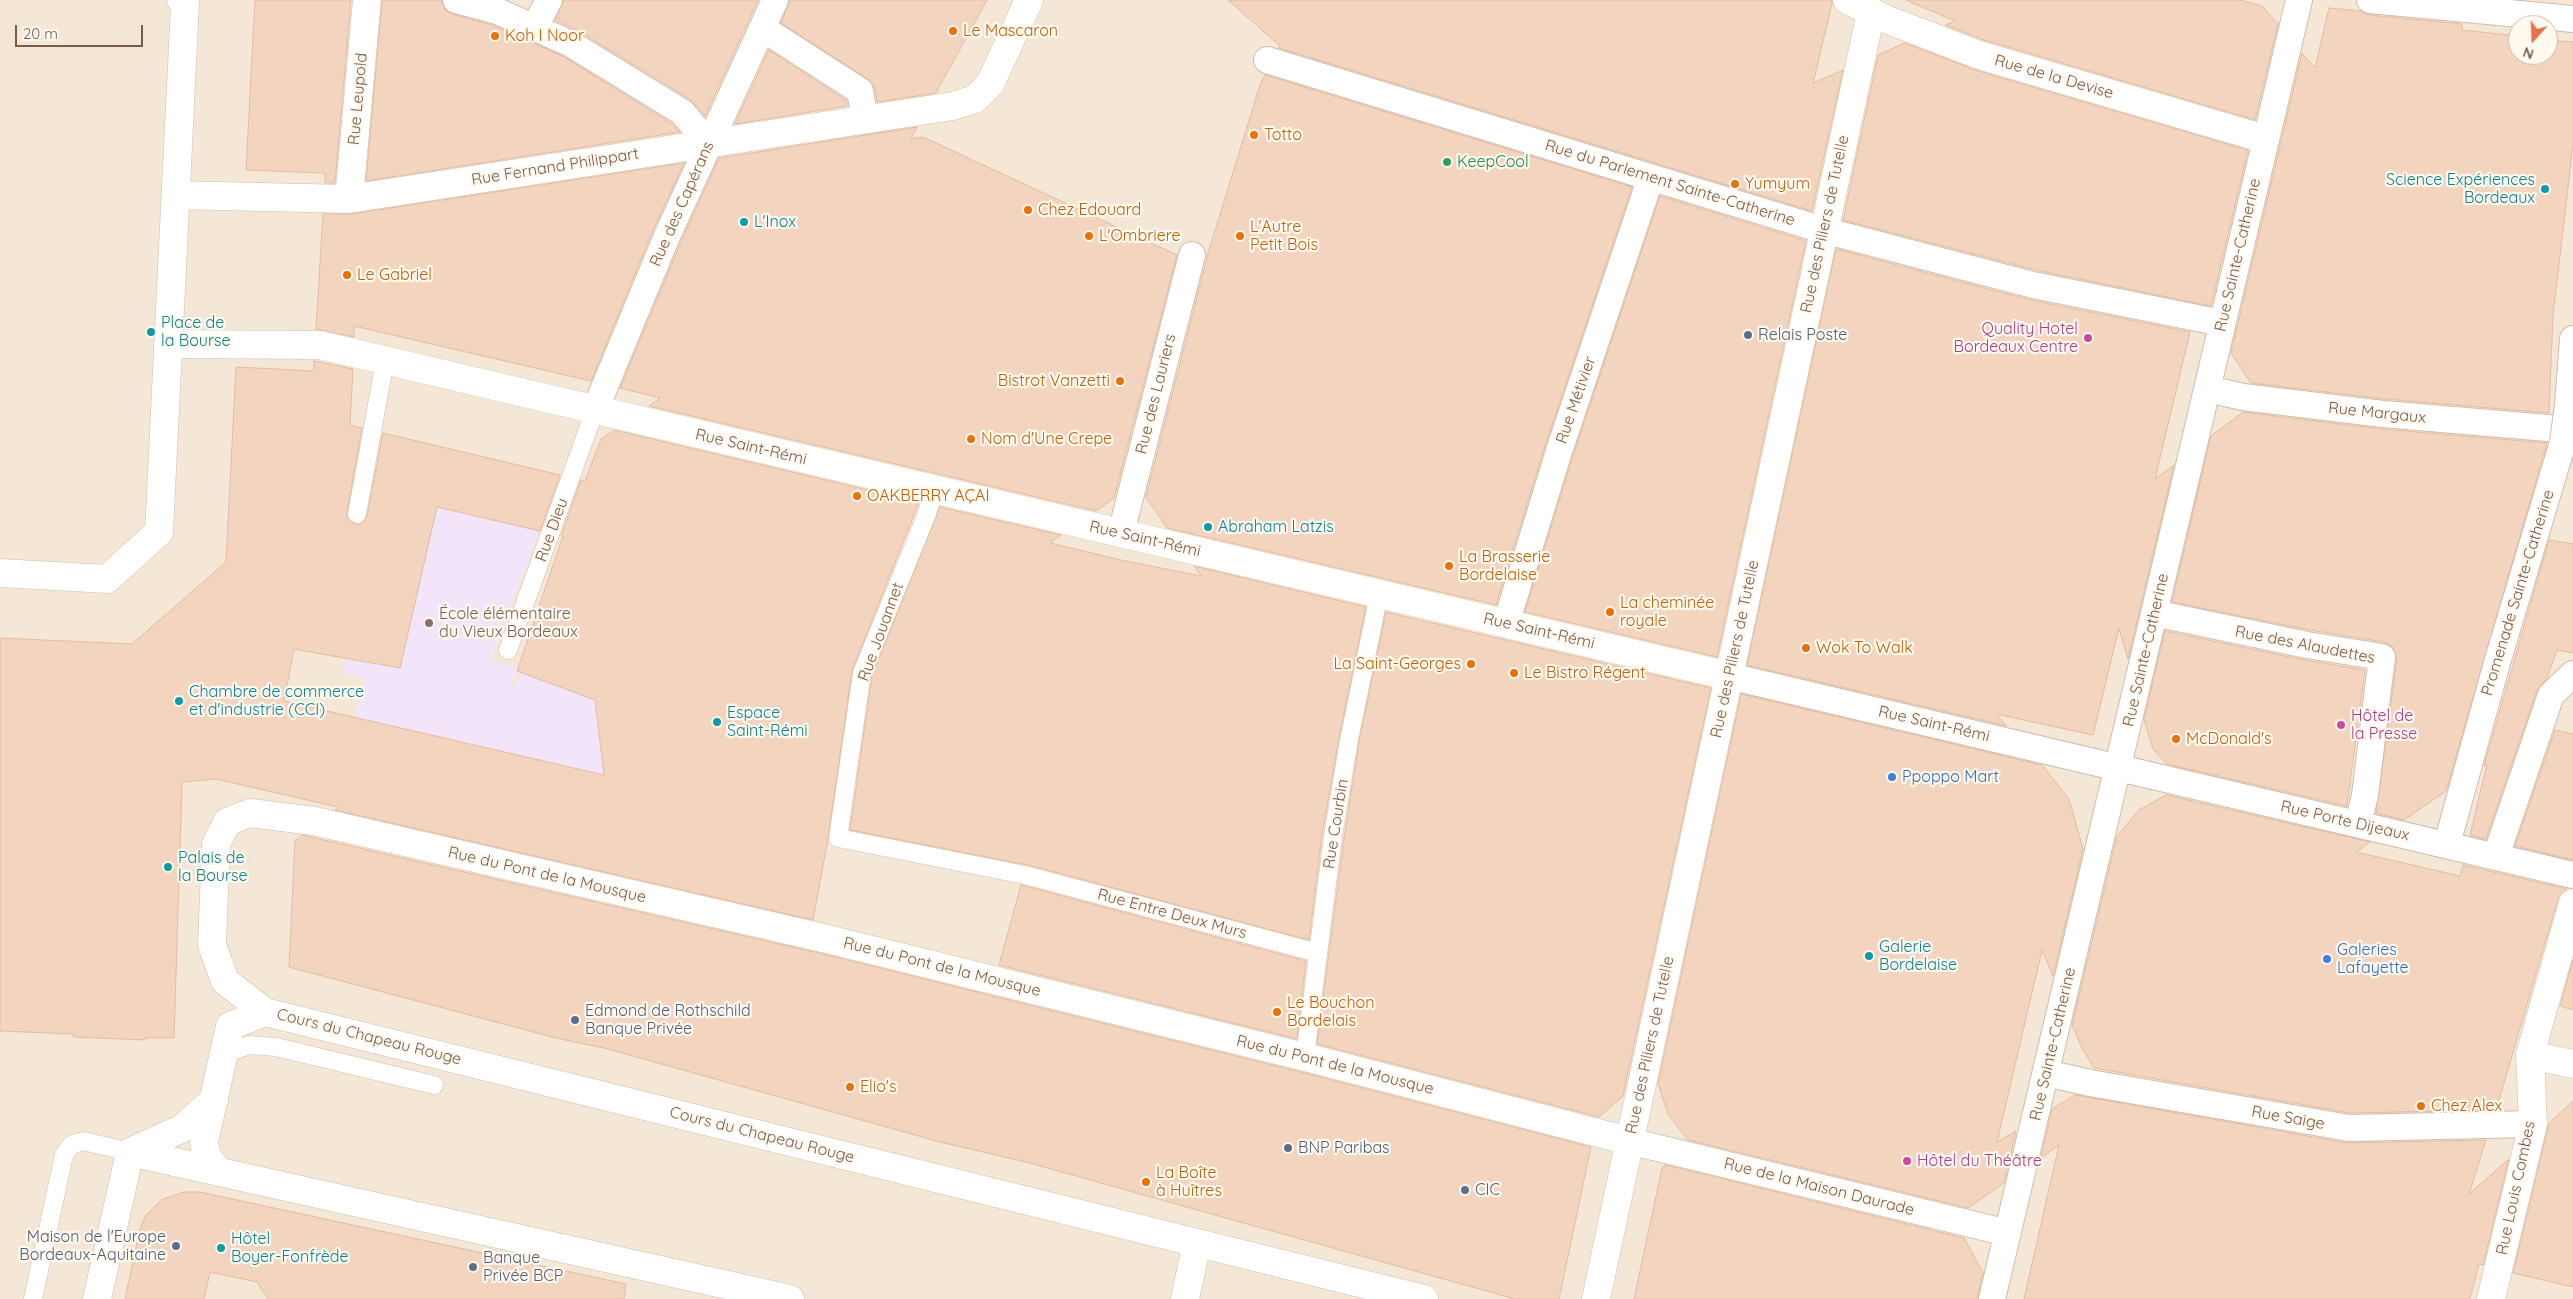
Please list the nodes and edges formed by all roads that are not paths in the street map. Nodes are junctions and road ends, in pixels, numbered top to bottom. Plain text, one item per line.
1 (182, 0) edge
2 (367, 0) edge
3 (456, 0) edge
4 (549, 0) edge
5 (775, 0) edge
6 (1029, 0) edge
7 (1847, 0) edge
8 (2300, 0) edge
9 (2370, 0) edge
10 (1873, 6) edge
11 (2573, 19) edge
12 (534, 28) junction
13 (762, 28) junction
14 (1267, 60) dead end
15 (865, 120) junction
16 (2265, 139) junction
17 (709, 144) junction
18 (1651, 177) junction
19 (176, 195) junction
20 (349, 199) junction
21 (1824, 230) junction
22 (1192, 255) dead end
23 (2222, 323) junction
24 (2573, 340) edge
25 (168, 344) junction
26 (384, 360) junction
27 (2208, 389) junction
28 (595, 410) junction
29 (2555, 435) junction
30 (933, 490) junction
31 (357, 514) dead end
32 (1121, 533) junction
33 (0, 573) edge
34 (1379, 594) junction
35 (2154, 613) junction
36 (1506, 624) junction
37 (508, 650) dead end
38 (2573, 674) edge
39 (1729, 676) junction
40 (2118, 768) junction
41 (2358, 824) junction
42 (838, 838) joint
43 (2447, 844) junction
44 (2496, 856) junction
45 (2573, 874) edge
46 (2573, 903) edge
47 (1318, 953) junction
48 (265, 1012) junction
49 (224, 1054) junction
50 (2530, 1055) junction
51 (1305, 1057) junction
52 (2573, 1064) edge
53 (2046, 1073) junction
54 (434, 1085) dead end
55 (214, 1100) junction
56 (2533, 1124) junction
57 (1630, 1141) junction
58 (130, 1152) junction
59 (219, 1172) junction
60 (2008, 1233) junction
61 (1197, 1243) junction
62 (33, 1299) edge
63 (97, 1299) edge
64 (790, 1299) edge
65 (1185, 1299) edge
66 (1424, 1299) edge
67 (1596, 1299) edge
68 (1992, 1299) edge
69 (2492, 1299) edge

1 - 19 street
2 - 20 street, Rue Leupold
3 - 12 street
4 - 12 street
5 - 13 street, Rue des Capérans
6 - 15 street, Rue Fernand Philippart
7 - 10 street, Rue de la Devise
8 - 16 street, Rue Sainte-Catherine
9 - 11 street
10 - 16 street, Rue de la Devise
10 - 21 street, Rue des Piliers de Tutelle
12 - 17 street
13 - 15 street
13 - 17 street, Rue des Capérans
14 - 18 street, Rue du Parlement Sainte-Catherine
15 - 17 street, Rue Fernand Philippart
16 - 23 street, Rue Sainte-Catherine
17 - 20 street, Rue Fernand Philippart
17 - 28 street, Rue des Capérans
18 - 21 street, Rue du Parlement Sainte-Catherine
18 - 36 street, Rue Métivier
19 - 20 street, Rue Fernand Philippart
19 - 25 street
21 - 23 street, Rue du Parlement Sainte-Catherine
21 - 39 street, Rue des Piliers de Tutelle
22 - 32 street, Rue des Lauriers
23 - 27 street, Rue Sainte-Catherine
24 - 29 street, Promenade Sainte-Catherine, bridge
25 - 26 street, Rue Saint-Rémi
25 - 33 street
26 - 28 street, Rue Saint-Rémi
26 - 31 lane
27 - 29 street, Rue Margaux
27 - 35 street, Rue Sainte-Catherine
28 - 30 street, Rue Saint-Rémi
28 - 37 lane, Rue Dieu
29 - 43 street, Promenade Sainte-Catherine
30 - 32 street, Rue Saint-Rémi
30 - 42 lane, Rue Jouannet
32 - 34 street, Rue Saint-Rémi
34 - 36 street, Rue Saint-Rémi
34 - 47 lane, Rue Courbin
35 - 40 street, Rue Sainte-Catherine
35 - 41 street, Rue des Alaudettes
36 - 39 street, Rue Saint-Rémi
38 - 44 street
39 - 40 street, Rue Saint-Rémi
39 - 57 street, Rue des Piliers de Tutelle
40 - 41 street, Rue Porte Dijeaux
40 - 53 street, Rue Sainte-Catherine
41 - 43 street, Rue Porte Dijeaux
42 - 47 lane, Rue Entre Deux Murs
43 - 44 street, Rue Porte Dijeaux
44 - 45 street, Rue Porte Dijeaux
46 - 50 street, Rue Louis Combes
47 - 51 lane, Rue Courbin
48 - 49 street, Cours du Chapeau Rouge
48 - 51 street, Rue du Pont de la Mousque
48 - 61 street, Cours du Chapeau Rouge
49 - 54 lane
49 - 55 street, Cours du Chapeau Rouge
50 - 52 street
50 - 56 street, Rue Louis Combes
51 - 57 street, Rue du Pont de la Mousque
53 - 56 street, Rue Saige
53 - 60 street, Rue Sainte-Catherine
55 - 58 street
55 - 59 street, Cours du Chapeau Rouge
56 - 69 street, Rue Louis Combes
57 - 60 street, Rue de la Maison Daurade
57 - 67 street, Rue des Piliers de Tutelle
58 - 59 street
58 - 62 lane
58 - 63 street
59 - 64 street
60 - 68 street, Rue Sainte-Catherine
61 - 65 street
61 - 66 street, Cours du Chapeau Rouge

